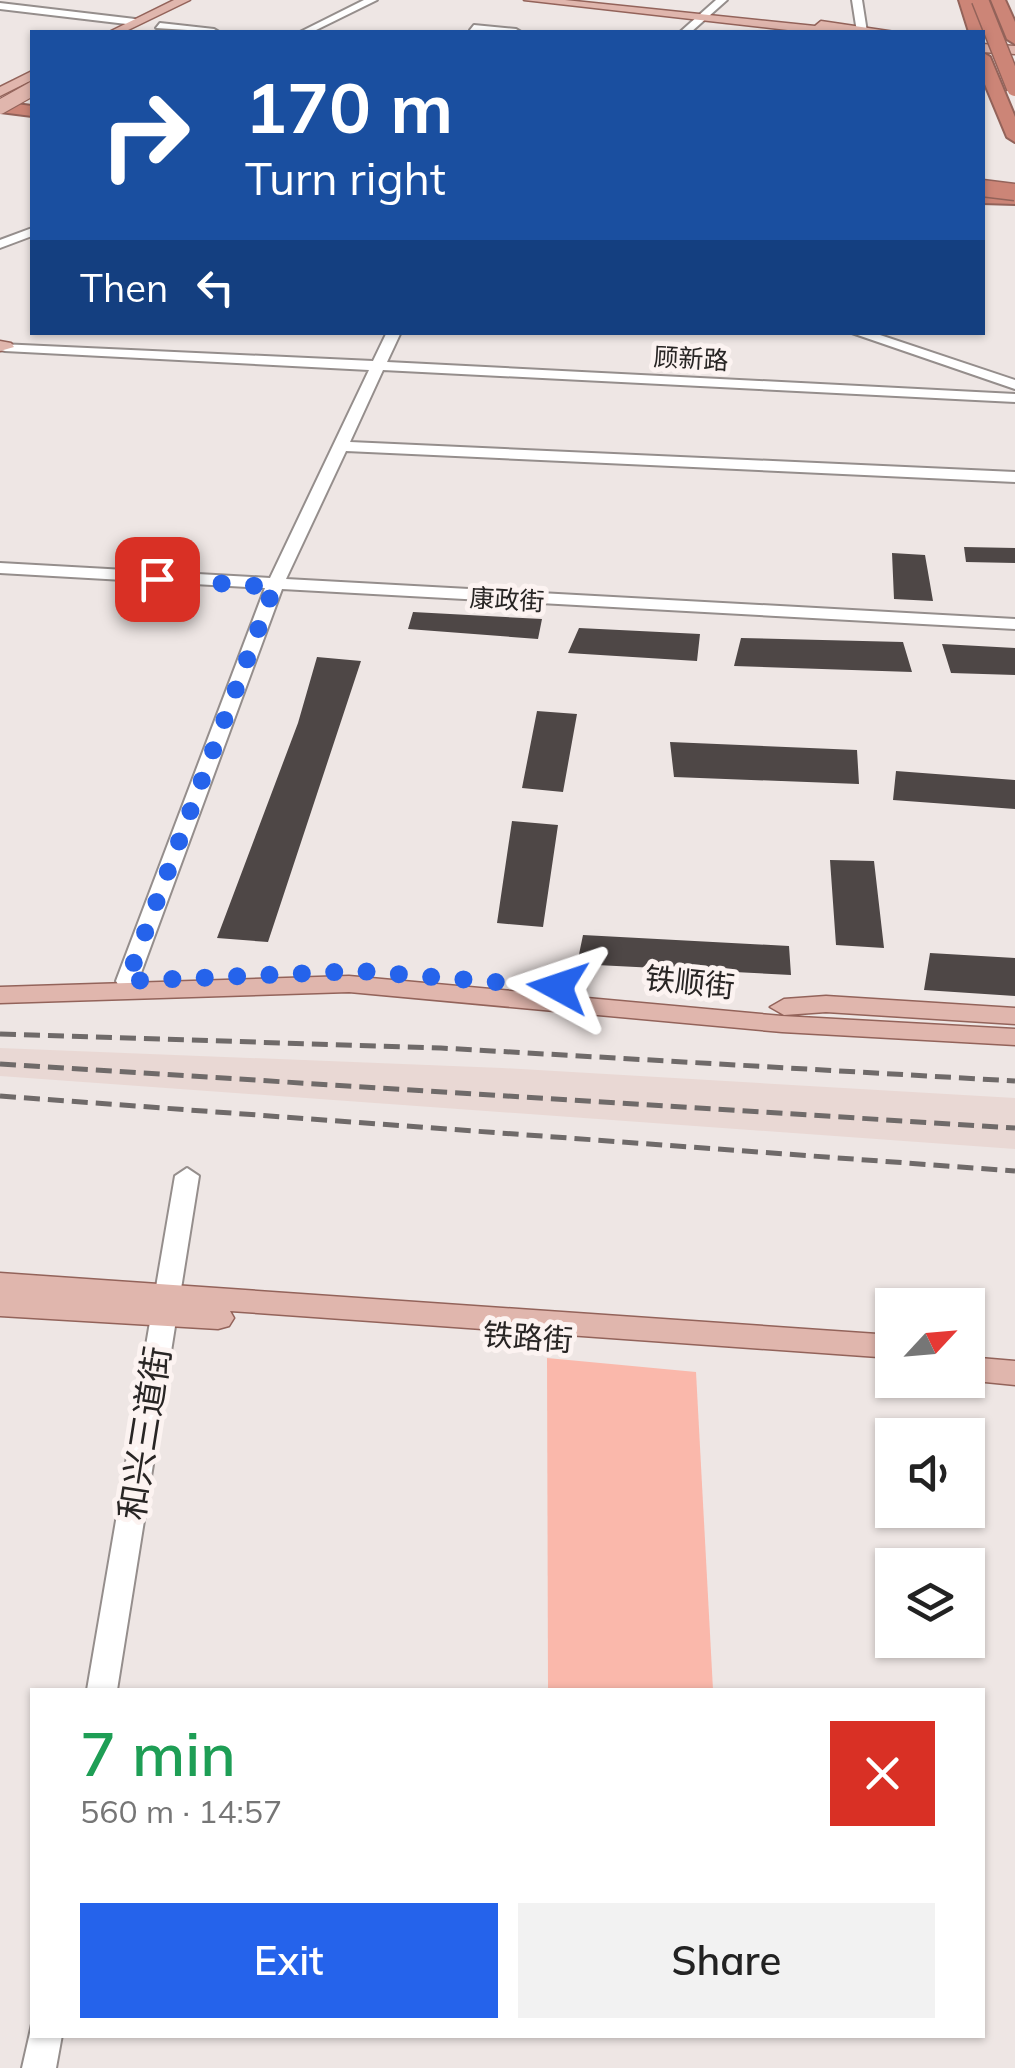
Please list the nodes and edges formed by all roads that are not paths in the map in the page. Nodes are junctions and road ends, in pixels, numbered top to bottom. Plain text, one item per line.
1 (18, 0) edge
2 (184, 0) edge
3 (198, 0) edge
4 (372, 0) edge
5 (530, 0) edge
6 (588, 0) edge
7 (722, 0) edge
8 (857, 0) edge
9 (966, 0) edge
10 (980, 0) edge
11 (998, 0) edge
12 (2, 7) edge
13 (705, 16) junction
14 (160, 21) edge
15 (474, 28) dead end
16 (132, 29) edge
17 (204, 30) edge
18 (309, 30) edge
19 (495, 30) edge
20 (688, 30) edge
21 (820, 30) edge
22 (852, 30) edge
23 (862, 30) edge
24 (979, 30) edge
25 (982, 30) edge
26 (985, 38) edge
27 (1014, 39) edge
28 (985, 41) edge
29 (985, 42) edge
30 (985, 64) edge
31 (30, 76) edge
32 (1015, 88) edge
33 (0, 92) edge
34 (1015, 114) edge
35 (1015, 138) edge
36 (1015, 184) edge
37 (985, 185) edge
38 (985, 186) edge
39 (1015, 196) edge
40 (985, 198) edge
41 (30, 233) edge
42 (4, 241) edge
43 (393, 335) edge
44 (865, 335) edge
45 (2, 347) edge
46 (379, 367) junction
47 (1015, 385) edge
48 (1015, 398) edge
49 (340, 446) junction
50 (1015, 477) edge
51 (0, 568) edge
52 (274, 587) junction
53 (1015, 624) edge
54 (127, 981) junction
55 (0, 983) edge
56 (0, 995) edge
57 (783, 1016) junction
58 (1015, 1020) edge
59 (1015, 1038) edge
60 (1015, 1049) edge
61 (187, 1176) dead end
62 (0, 1284) edge
63 (0, 1304) edge
64 (165, 1305) junction
65 (875, 1346) edge
66 (985, 1354) edge
67 (1015, 1356) edge
68 (875, 1363) edge
69 (985, 1370) edge
70 (1015, 1372) edge
71 (102, 1688) edge
72 (44, 2038) edge
73 (39, 2068) edge

1 - 12 street
2 - 14 main road
2 - 16 main road
3 - 14 main road
4 - 18 street
5 - 13 main road
6 - 13 main road
7 - 13 street
8 - 23 street
9 - 24 highway
10 - 25 highway, bridge
11 - 27 highway
12 - 16 street
13 - 20 street
13 - 21 main road
13 - 22 main road
14 - 16 main road
14 - 17 street
15 - 19 street
26 - 27 main road
28 - 32 highway, bridge
29 - 34 highway
30 - 35 highway
31 - 33 main road
36 - 37 highway
38 - 39 highway, bridge
39 - 40 highway
41 - 42 street
43 - 46 street
44 - 47 street
45 - 46 street, 顾新路
46 - 48 street, 顾新路
46 - 49 street
49 - 50 street
49 - 52 street
51 - 52 street, 康政街
52 - 53 street, 康政街
52 - 54 street
54 - 55 main road, 铁顺街
54 - 57 main road, 铁顺街
56 - 57 main road, 铁顺街
57 - 58 main road
57 - 59 main road, 铁顺街
57 - 60 main road
61 - 64 street, 和兴三道街
62 - 64 main road
63 - 64 main road
64 - 65 main road, 铁路街
64 - 68 main road, 铁路街
64 - 71 street, 和兴三道街
66 - 67 main road
69 - 70 main road
72 - 73 street

